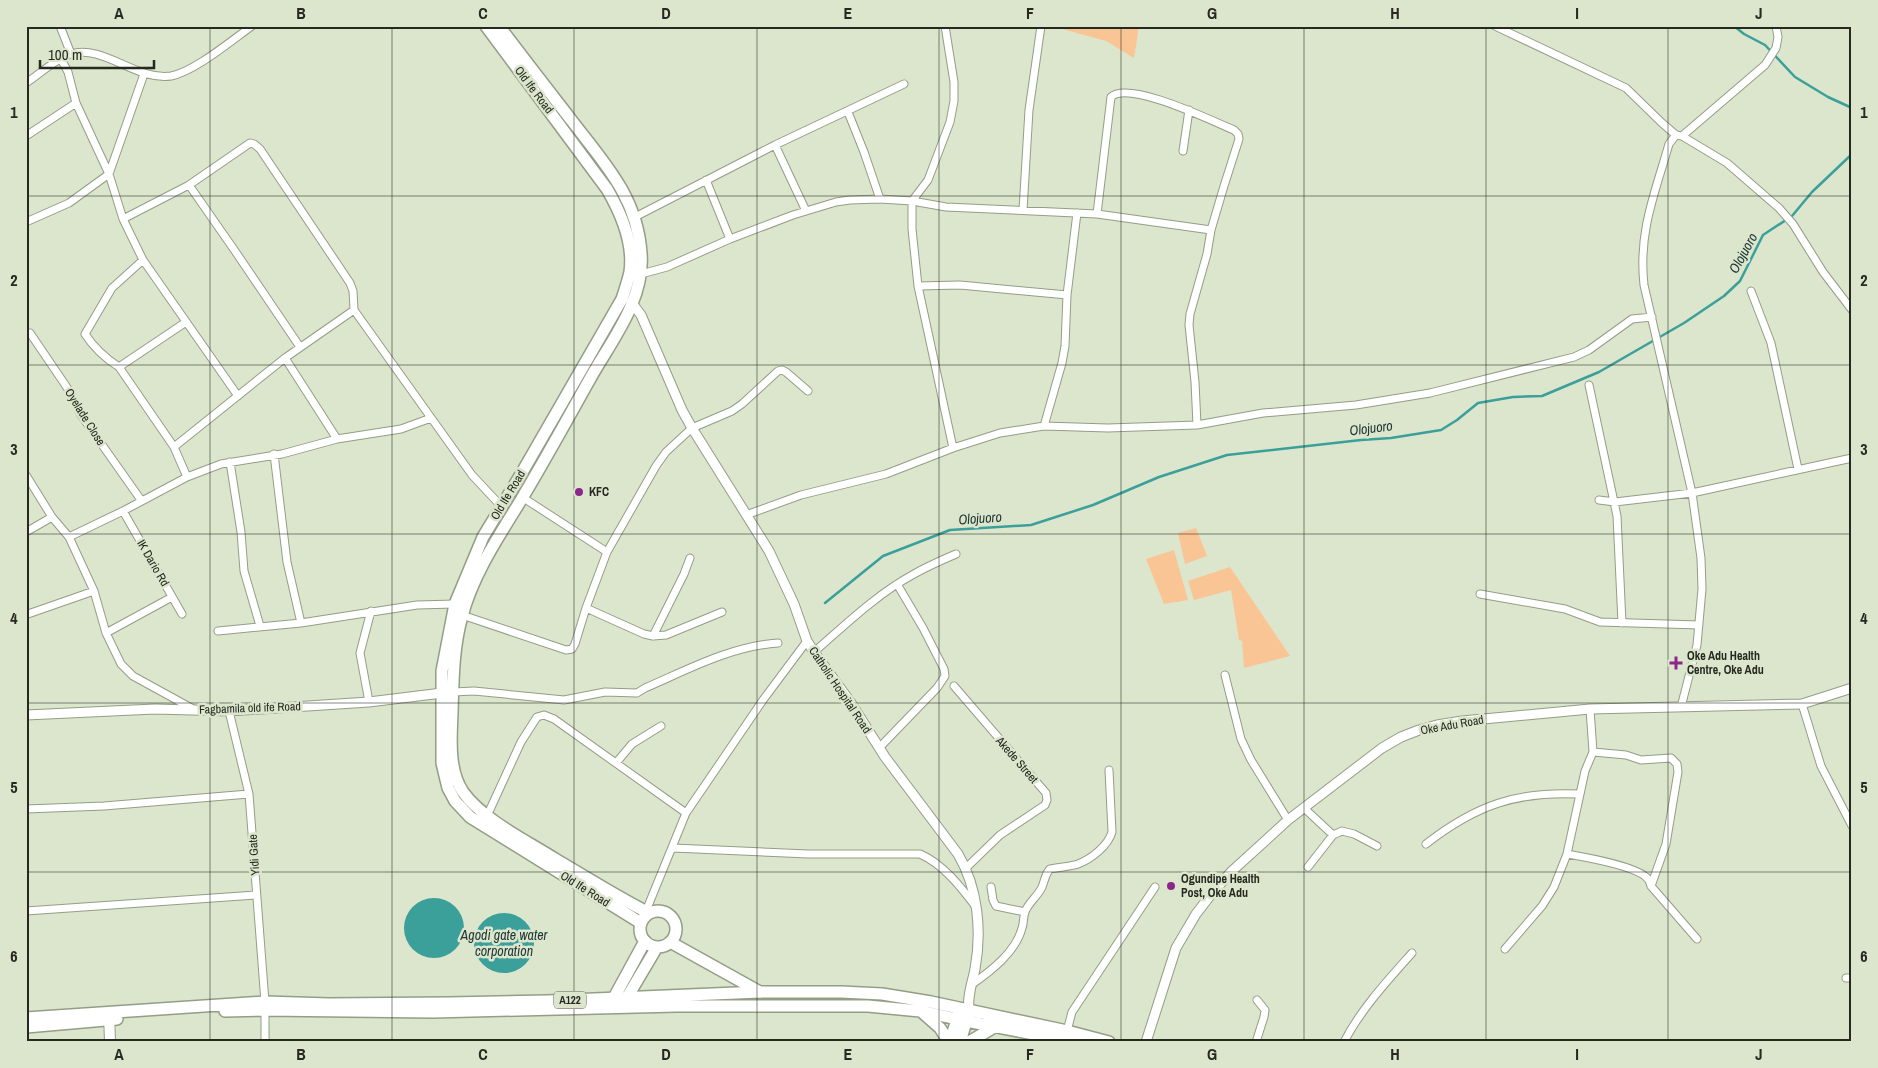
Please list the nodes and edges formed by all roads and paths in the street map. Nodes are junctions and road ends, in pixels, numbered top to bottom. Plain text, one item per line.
1 (60, 26) edge
2 (252, 26) edge
3 (486, 26) edge
4 (499, 26) edge
5 (945, 26) edge
6 (1041, 26) edge
7 (1495, 26) edge
8 (1776, 26) edge
9 (71, 54) junction
10 (61, 59) junction
11 (144, 74) junction
12 (26, 83) edge
13 (904, 84) dead end
14 (76, 103) junction
15 (1189, 110) junction
16 (848, 112) junction
17 (26, 136) edge
18 (1679, 136) junction
19 (775, 145) junction
20 (1183, 152) dead end
21 (109, 174) junction
22 (706, 180) junction
23 (189, 185) junction
24 (880, 199) junction
25 (912, 201) junction
26 (1023, 210) junction
27 (806, 211) junction
28 (1077, 213) junction
29 (1097, 214) junction
30 (635, 218) junction
31 (124, 219) junction
32 (26, 222) edge
33 (1211, 230) junction
34 (730, 239) junction
35 (143, 260) junction
36 (641, 274) junction
37 (918, 286) junction
38 (1751, 291) dead end
39 (1067, 295) junction
40 (632, 303) junction
41 (354, 310) junction
42 (1852, 310) edge
43 (1652, 317) junction
44 (186, 322) junction
45 (30, 332) dead end
46 (300, 347) junction
47 (285, 358) junction
48 (119, 367) junction
49 (1589, 385) dead end
50 (808, 392) dead end
51 (238, 396) junction
52 (431, 418) junction
53 (1197, 425) junction
54 (1044, 426) junction
55 (692, 428) junction
56 (337, 439) junction
57 (174, 447) junction
58 (953, 448) junction
59 (274, 454) junction
60 (1852, 458) edge
61 (230, 462) junction
62 (1798, 469) junction
63 (26, 476) edge
64 (187, 477) junction
65 (1692, 493) junction
66 (522, 497) junction
67 (141, 500) junction
68 (1599, 500) dead end
69 (1615, 502) junction
70 (501, 506) junction
71 (123, 511) junction
72 (746, 514) junction
73 (52, 516) junction
74 (26, 532) edge
75 (69, 537) junction
76 (483, 537) junction
77 (494, 543) junction
78 (607, 552) junction
79 (956, 554) dead end
80 (690, 558) dead end
81 (897, 584) junction
82 (94, 590) junction
83 (1480, 594) dead end
84 (172, 597) junction
85 (455, 604) junction
86 (586, 608) junction
87 (371, 611) junction
88 (722, 612) dead end
89 (28, 614) dead end
90 (182, 614) dead end
91 (462, 615) junction
92 (301, 623) junction
93 (1622, 623) junction
94 (1699, 625) junction
95 (260, 626) junction
96 (218, 631) dead end
97 (106, 633) junction
98 (653, 636) junction
99 (808, 641) junction
100 (778, 643) dead end
101 (814, 652) junction
102 (1225, 675) dead end
103 (954, 686) dead end
104 (1852, 688) edge
105 (448, 692) junction
106 (368, 702) junction
107 (1802, 704) junction
108 (1681, 707) junction
109 (1590, 708) junction
110 (195, 710) junction
111 (228, 711) junction
112 (26, 715) edge
113 (661, 726) dead end
114 (879, 748) junction
115 (1593, 752) junction
116 (616, 763) junction
117 (1109, 770) dead end
118 (249, 794) junction
119 (1580, 794) junction
120 (1304, 808) junction
121 (26, 809) edge
122 (686, 813) junction
123 (488, 816) junction
124 (1288, 820) junction
125 (1852, 826) edge
126 (1334, 835) junction
127 (1426, 844) dead end
128 (1377, 846) dead end
129 (673, 848) junction
130 (1567, 854) junction
131 (1308, 867) dead end
132 (966, 868) junction
133 (1651, 886) junction
134 (991, 887) dead end
135 (1155, 887) dead end
136 (256, 895) junction
137 (976, 907) junction
138 (26, 911) edge
139 (648, 912) junction
140 (1025, 912) junction
141 (641, 923) junction
142 (1697, 939) dead end
143 (644, 941) junction
144 (670, 942) junction
145 (657, 947) junction
146 (1505, 949) dead end
147 (1412, 953) dead end
148 (971, 985) junction
149 (760, 992) junction
150 (1257, 1000) dead end
151 (617, 1003) junction
152 (265, 1006) junction
153 (920, 1011) junction
154 (963, 1015) junction
155 (109, 1016) junction
156 (26, 1018) edge
157 (996, 1026) junction
158 (26, 1027) edge
159 (1067, 1030) junction
160 (110, 1042) edge
161 (265, 1042) edge
162 (949, 1042) edge
163 (960, 1042) edge
164 (969, 1042) edge
165 (1075, 1042) edge
166 (1109, 1042) edge
167 (1146, 1042) edge
168 (1256, 1042) edge
169 (1344, 1042) edge

1 - 9 street
2 - 11 street
3 - 70 main road, Old Ife Road
4 - 30 main road, Old Ife Road
5 - 25 street
6 - 26 street
7 - 18 street
8 - 18 street
9 - 10 street
9 - 11 street
10 - 12 street
10 - 14 street
11 - 21 street
13 - 16 street
14 - 17 street
14 - 21 street
15 - 20 street
15 - 29 street
15 - 33 street
16 - 19 street
16 - 24 street
18 - 42 street
18 - 43 street
19 - 22 street
19 - 27 street
21 - 31 street
21 - 32 street
22 - 30 street
22 - 34 street
23 - 31 street
23 - 41 street
23 - 46 street
24 - 25 street
24 - 27 street
25 - 26 street
25 - 37 street
26 - 28 street
27 - 34 street
28 - 29 street
28 - 39 street
29 - 33 street
30 - 36 main road, Old Ife Road
31 - 35 street
33 - 53 street
34 - 36 street
35 - 44 street
35 - 48 street
36 - 40 main road, Old Ife Road
37 - 39 street
37 - 58 street
38 - 62 street
39 - 54 street
40 - 55 street, Catholic Hospital Road
40 - 66 main road, Old Ife Road
41 - 46 street
41 - 52 street
43 - 53 street
43 - 65 street
44 - 48 street
44 - 51 street
45 - 67 street, Oyelade Close
46 - 47 street
47 - 51 street
47 - 56 street
48 - 57 street
49 - 69 street
50 - 55 street
51 - 57 street
52 - 56 street
52 - 70 street
53 - 54 street
54 - 58 street
55 - 72 street, Catholic Hospital Road
55 - 78 street
56 - 59 street
57 - 64 street
58 - 72 street
59 - 61 street
59 - 92 street
60 - 62 street
61 - 64 street
61 - 95 street
62 - 65 street
63 - 73 street
64 - 67 street
65 - 69 street
65 - 94 street
66 - 77 main road, Old Ife Road
66 - 78 street
67 - 71 street
68 - 69 street
69 - 93 street
70 - 76 main road, Old Ife Road
71 - 75 street
71 - 84 street, IK Dario Rd
72 - 99 street, Catholic Hospital Road
73 - 74 street
73 - 75 street
75 - 82 street
76 - 77 main road
76 - 85 main road, Old Ife Road
77 - 91 main road, Old Ife Road
78 - 86 street
79 - 81 street
80 - 98 street
81 - 101 street
81 - 114 street
82 - 89 street
82 - 97 street
83 - 93 street
84 - 90 street, IK Dario Rd
84 - 97 street
85 - 87 street
85 - 105 main road, Old Ife Road
86 - 91 street
86 - 98 street
87 - 92 street
87 - 106 street
88 - 98 street
91 - 105 main road, Old Ife Road
92 - 95 street
93 - 94 street
94 - 108 street
95 - 96 street
97 - 110 street
99 - 101 street, Catholic Hospital Road
99 - 122 street
100 - 105 street
101 - 114 street, Catholic Hospital Road
102 - 124 street
103 - 132 street, Akede Street
104 - 107 street, Oke Adu Road
105 - 106 street, Fagbamila old ife Road
105 - 123 main road, Old Ife Road
105 - 141 main road, Old Ife Road
106 - 111 street, Fagbamila old ife Road
107 - 108 street, Oke Adu Road
107 - 125 street
108 - 109 street, Oke Adu Road
109 - 115 street
109 - 120 street, Oke Adu Road
110 - 111 street, Fagbamila old ife Road
110 - 112 street, Fagbamila old ife Road
111 - 118 street, Yidi Gate
113 - 116 street
114 - 132 street, Catholic Hospital Road
115 - 119 street
115 - 133 street
116 - 122 street
116 - 123 street
117 - 140 street
118 - 121 street
118 - 136 street, Yidi Gate
119 - 127 street
119 - 130 street
120 - 124 street, Oke Adu Road
120 - 126 street
122 - 129 street
123 - 139 main road, Old Ife Road
124 - 167 street, Oke Adu Road
126 - 128 street
126 - 131 street
129 - 137 street
129 - 139 street
130 - 133 street
130 - 146 street
132 - 137 street, Catholic Hospital Road
133 - 142 street
134 - 140 street
135 - 159 street
136 - 138 street
136 - 152 street, Yidi Gate
137 - 148 street, Catholic Hospital Road
139 - 141 main road
139 - 144 main road, Old Ife Road
140 - 148 street
141 - 143 main road
143 - 145 main road
143 - 151 main road
144 - 145 main road
144 - 149 main road
145 - 151 main road
147 - 169 street
148 - 154 street, Catholic Hospital Road
149 - 151 main road, A122
149 - 154 main road, A122
150 - 168 street
151 - 152 main road, A122
151 - 153 main road, A122
152 - 155 main road, A122
152 - 161 street, Yidi Gate
153 - 154 main road, A122
153 - 162 main road
154 - 157 main road, A122
154 - 159 main road, A122
154 - 162 main road
154 - 163 main road
155 - 156 main road, A122
155 - 158 main road, A122
155 - 160 main road
157 - 164 main road
157 - 165 main road, A122
159 - 166 main road, A122

